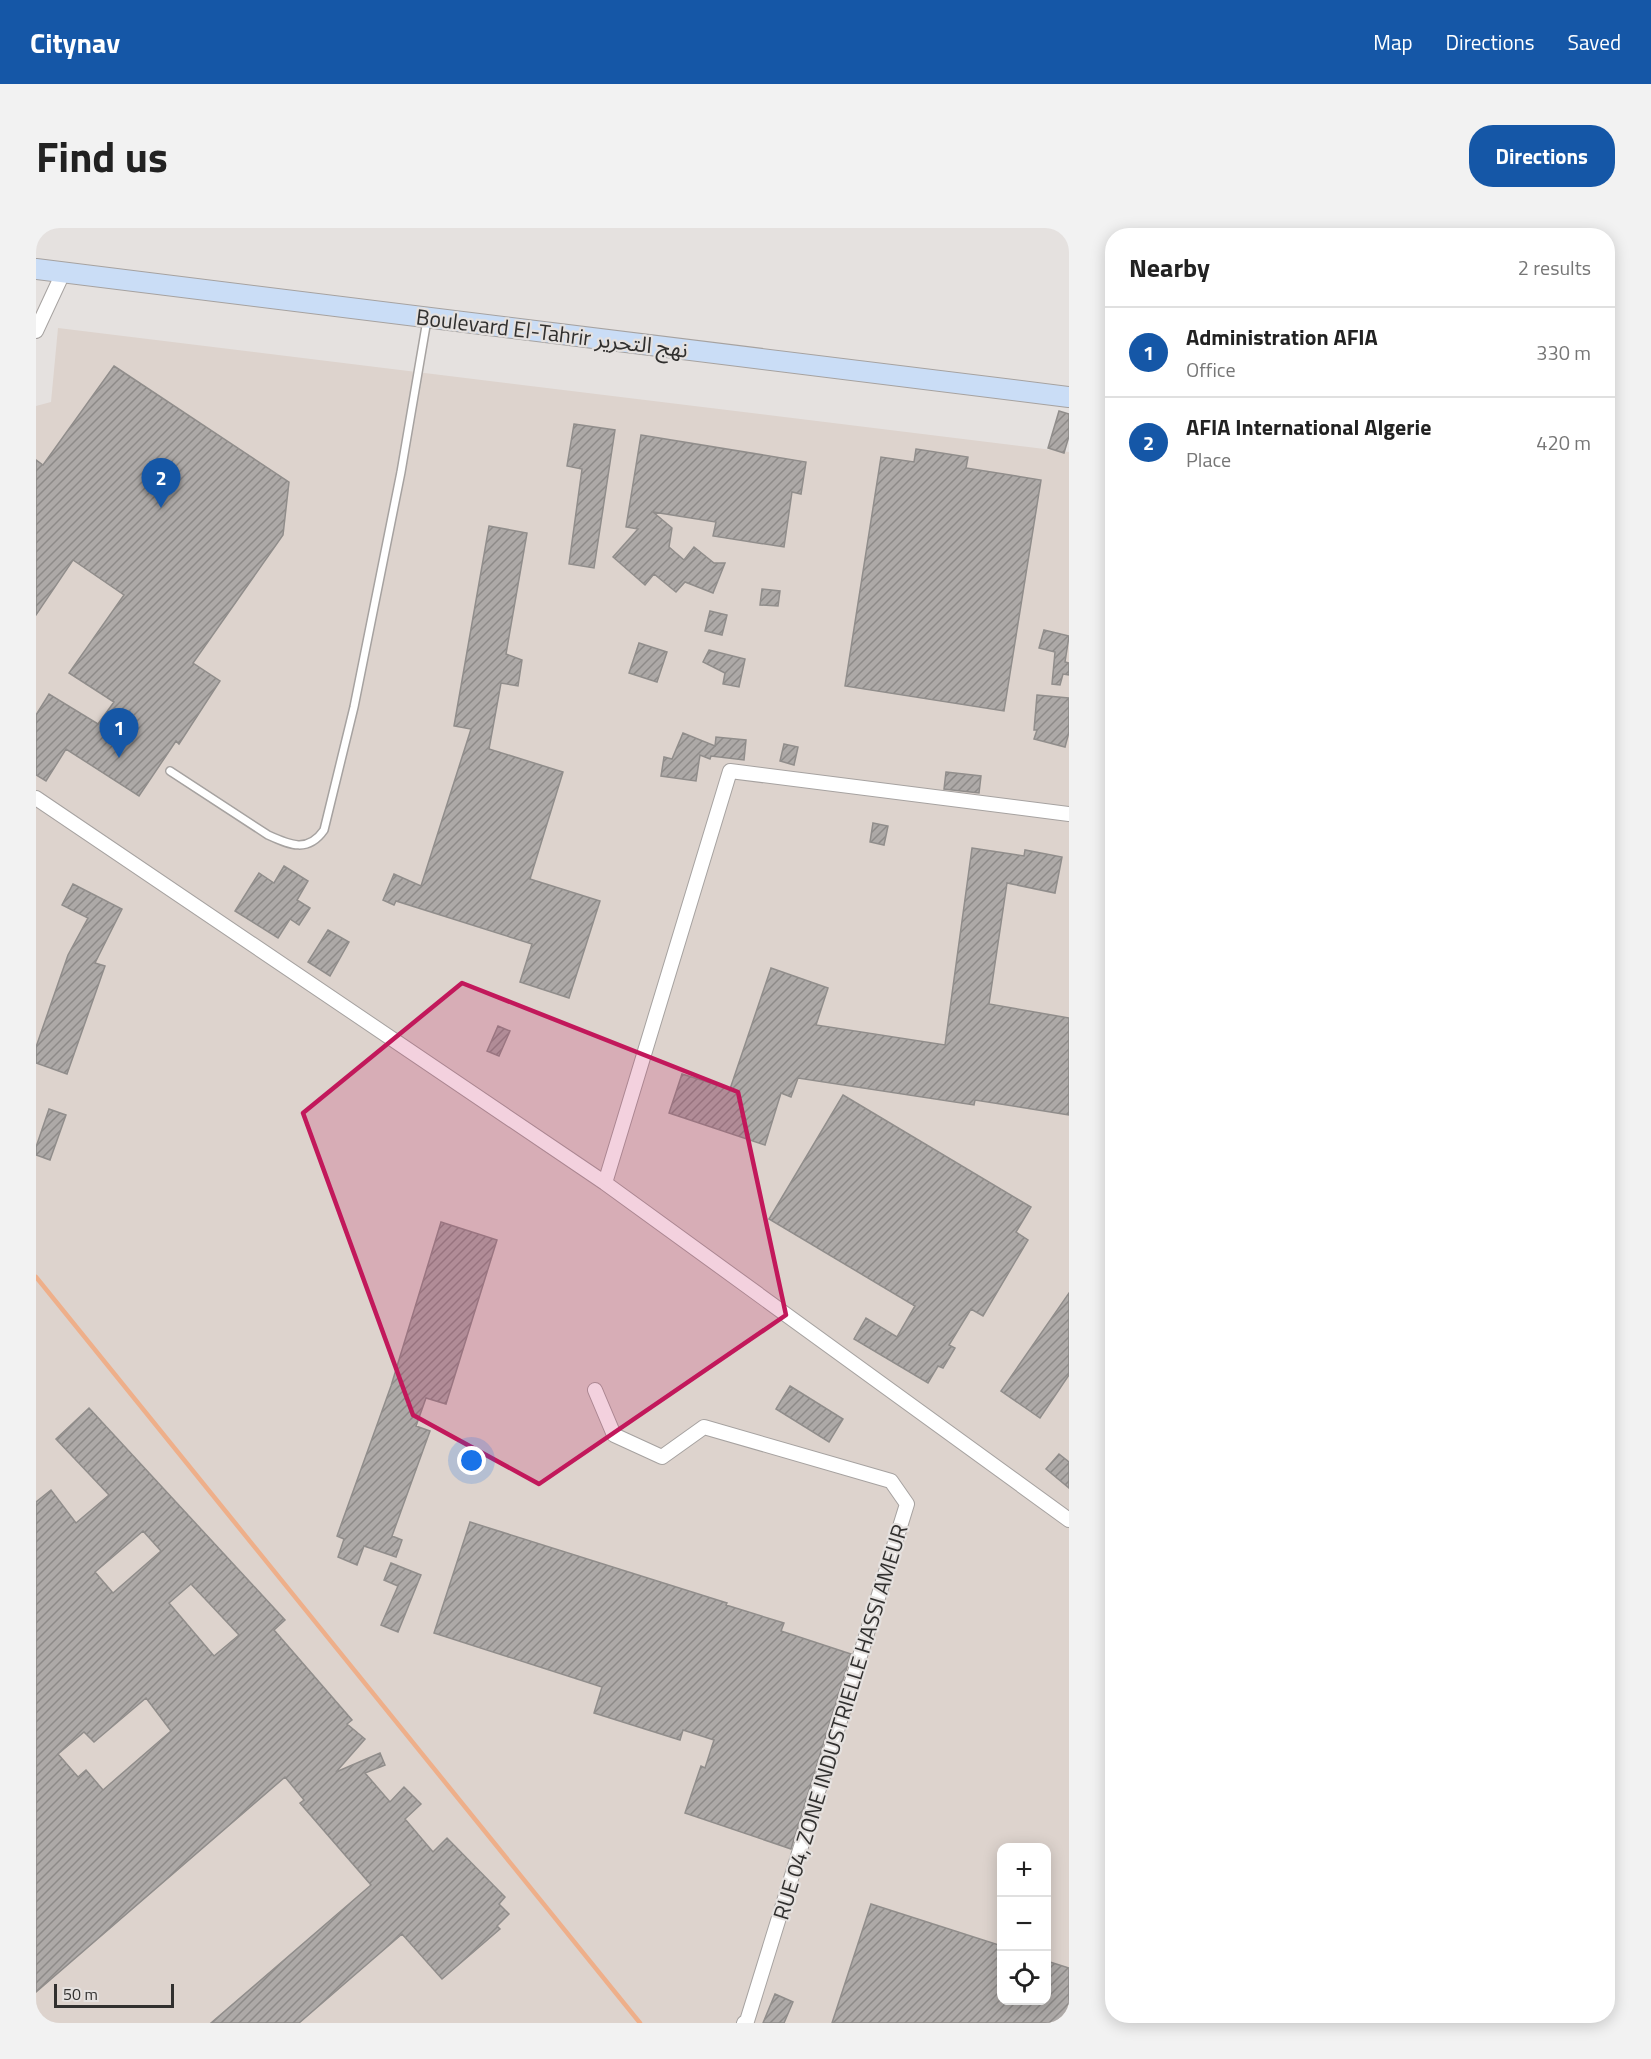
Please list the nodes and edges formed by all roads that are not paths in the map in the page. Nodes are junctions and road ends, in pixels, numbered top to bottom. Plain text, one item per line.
1 (36, 269) edge
2 (63, 273) junction
3 (427, 318) junction
4 (36, 331) edge
5 (1069, 397) edge
6 (170, 771) dead end
7 (36, 798) edge
8 (1069, 814) edge
9 (605, 1183) junction
10 (595, 1390) dead end
11 (1069, 1520) edge
12 (744, 2023) edge

1 - 2 main road, Boulevard El-Tahrir نهج التحرير
2 - 3 main road, Boulevard El-Tahrir نهج التحرير
2 - 4 street
3 - 5 main road, Boulevard El-Tahrir نهج التحرير
3 - 6 lane
7 - 9 street
8 - 9 street
9 - 11 street
10 - 12 street, RUE 04, ZONE INDUSTRIELLE HASSI AMEUR

